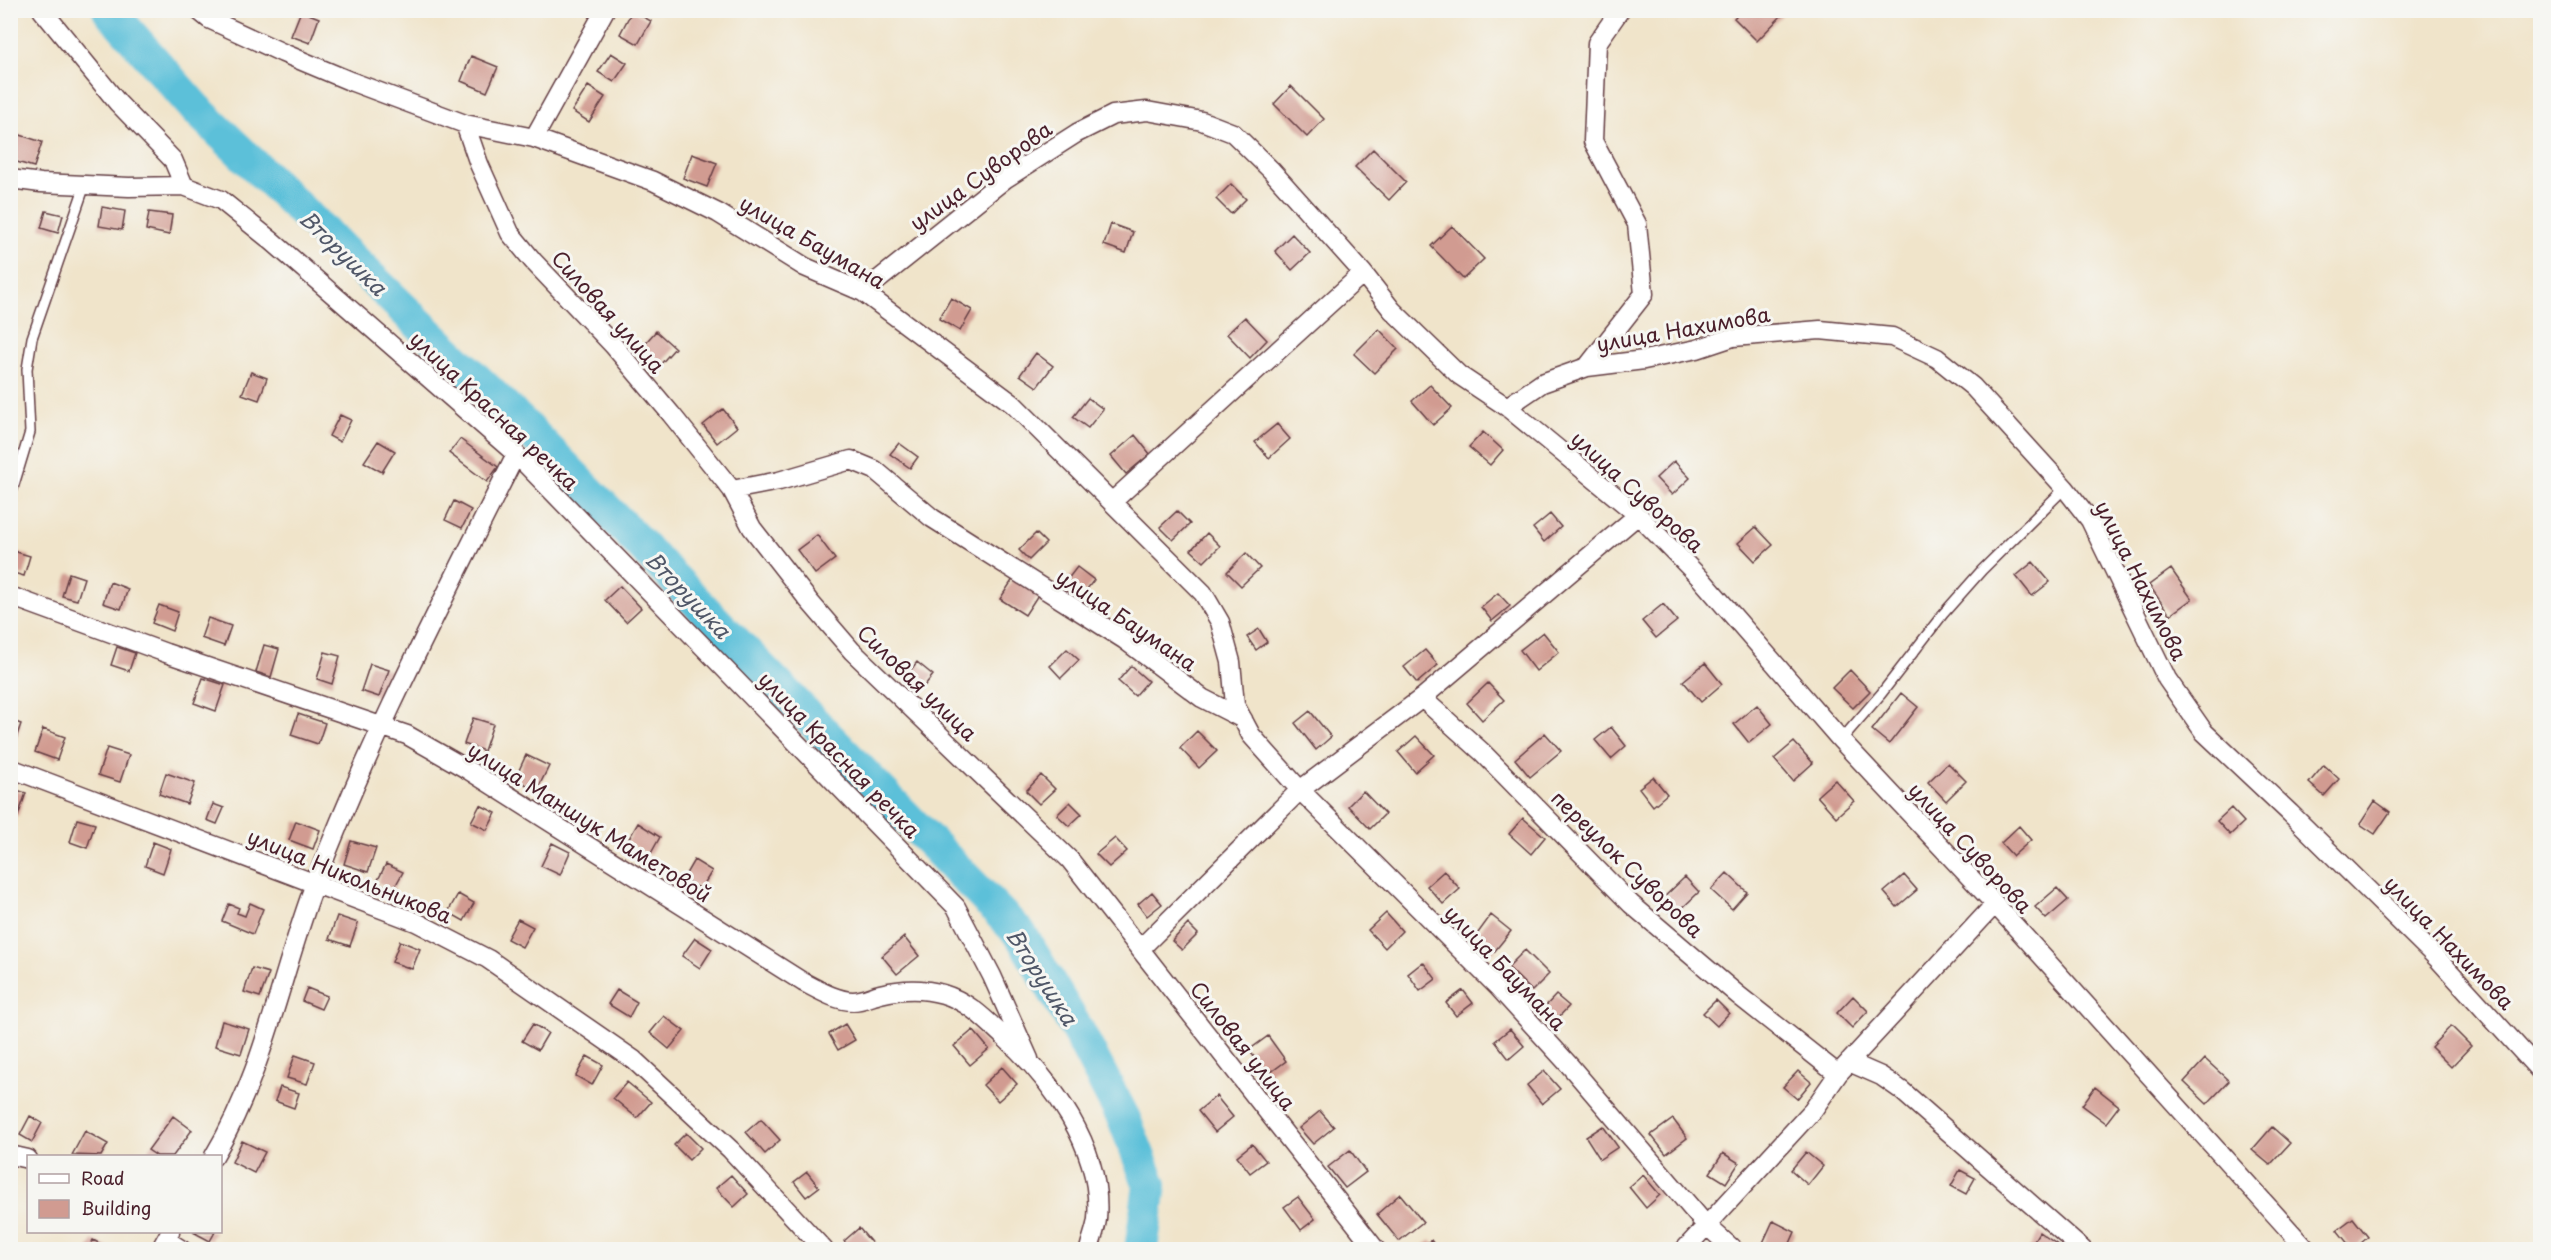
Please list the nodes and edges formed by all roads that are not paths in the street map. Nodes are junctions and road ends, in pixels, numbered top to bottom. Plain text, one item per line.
1 (42, 10) edge
2 (198, 10) edge
3 (605, 10) edge
4 (1620, 10) edge
5 (465, 124) junction
6 (534, 138) junction
7 (10, 179) edge
8 (86, 185) junction
9 (184, 186) junction
10 (1363, 273) junction
11 (863, 292) junction
12 (1587, 367) junction
13 (1507, 407) junction
14 (516, 454) junction
15 (2065, 489) junction
16 (732, 490) junction
17 (10, 498) edge
18 (1113, 501) junction
19 (1638, 515) junction
20 (10, 596) edge
21 (1422, 698) junction
22 (1243, 719) junction
23 (381, 726) junction
24 (1841, 740) junction
25 (10, 768) edge
26 (1300, 790) junction
27 (315, 882) junction
28 (1995, 904) junction
29 (1140, 949) junction
30 (1029, 1059) junction
31 (1843, 1068) junction
32 (2541, 1071) edge
33 (10, 1155) edge
34 (214, 1155) edge
35 (27, 1159) edge
36 (1705, 1224) junction
37 (165, 1240) edge
38 (182, 1250) edge
39 (824, 1250) edge
40 (1089, 1250) edge
41 (1376, 1250) edge
42 (1684, 1250) edge
43 (1734, 1250) edge
44 (2083, 1250) edge
45 (2307, 1250) edge

1 - 9 street
2 - 5 street, улица Баумана
3 - 6 street
4 - 12 street
5 - 6 street, улица Баумана
5 - 16 street, Силовая улица
6 - 11 street, улица Баумана
7 - 8 street, улица Красная речка
8 - 9 street, улица Красная речка
8 - 17 lane
9 - 14 street, улица Красная речка
10 - 11 street, улица Суворова
10 - 13 street, улица Суворова
10 - 18 street
11 - 18 street, улица Баумана
12 - 13 street, улица Нахимова
12 - 15 street, улица Нахимова
13 - 19 street, улица Суворова
14 - 23 street
14 - 30 street, улица Красная речка
15 - 24 lane
15 - 32 street, улица Нахимова
16 - 22 street, улица Баумана
16 - 29 street, Силовая улица
18 - 22 street, улица Баумана
19 - 21 street
19 - 24 street, улица Суворова
20 - 23 street, улица Маншук Маметовой
21 - 26 street
21 - 31 street, переулок Суворова
22 - 26 street, улица Баумана
23 - 27 street
23 - 30 street, улица Маншук Маметовой
24 - 28 street, улица Суворова
25 - 27 street, улица Никольникова
26 - 29 street
26 - 36 street, улица Баумана
27 - 34 street
27 - 39 street, улица Никольникова
28 - 31 street
28 - 45 street, улица Суворова
29 - 41 street, Силовая улица
30 - 40 street, улица Маншук Маметовой
31 - 36 street
31 - 44 street, переулок Суворова
33 - 35 street
36 - 42 street
36 - 43 street, улица Баумана
37 - 38 street

